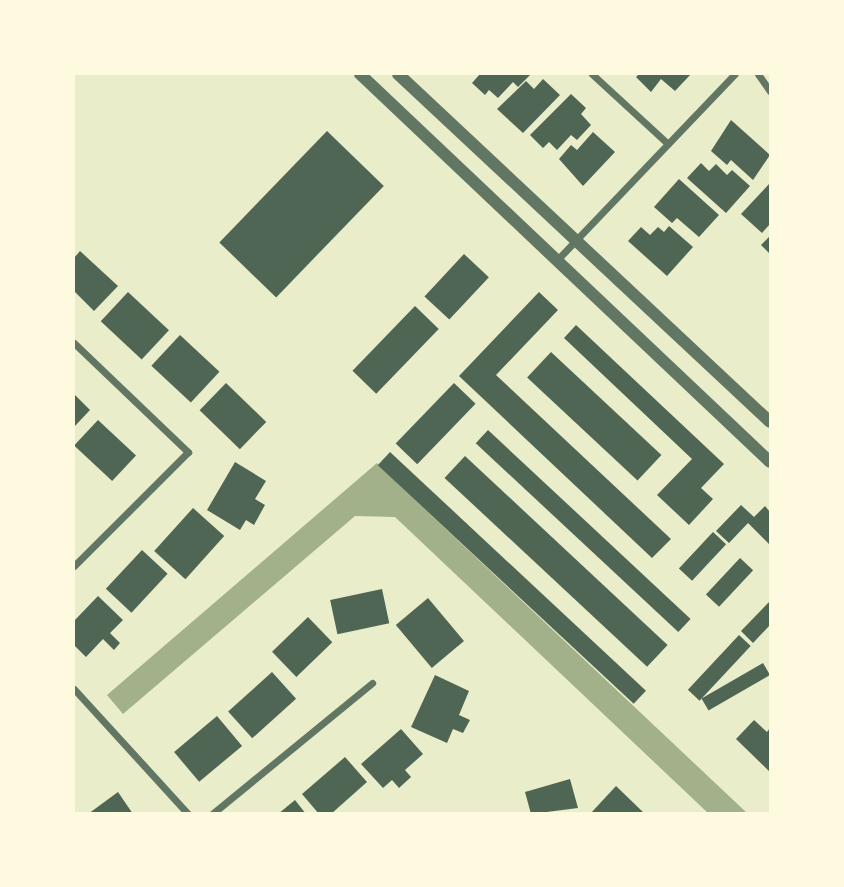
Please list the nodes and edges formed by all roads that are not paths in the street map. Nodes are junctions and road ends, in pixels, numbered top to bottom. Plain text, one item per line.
1 (360, 74) edge
2 (398, 74) edge
3 (592, 74) edge
4 (735, 74) edge
5 (758, 74) edge
6 (771, 91) edge
7 (668, 144) junction
8 (575, 241) junction
9 (557, 260) junction
10 (74, 343) edge
11 (771, 422) edge
12 (771, 462) edge
13 (74, 566) edge
14 (372, 683) dead end
15 (74, 689) edge
16 (188, 814) edge
17 (212, 814) edge

1 - 9 street
2 - 8 street
3 - 7 street
4 - 7 street
5 - 6 street
7 - 8 street
8 - 9 street
8 - 11 street
9 - 12 street
10 - 13 street
14 - 17 street
15 - 16 street

